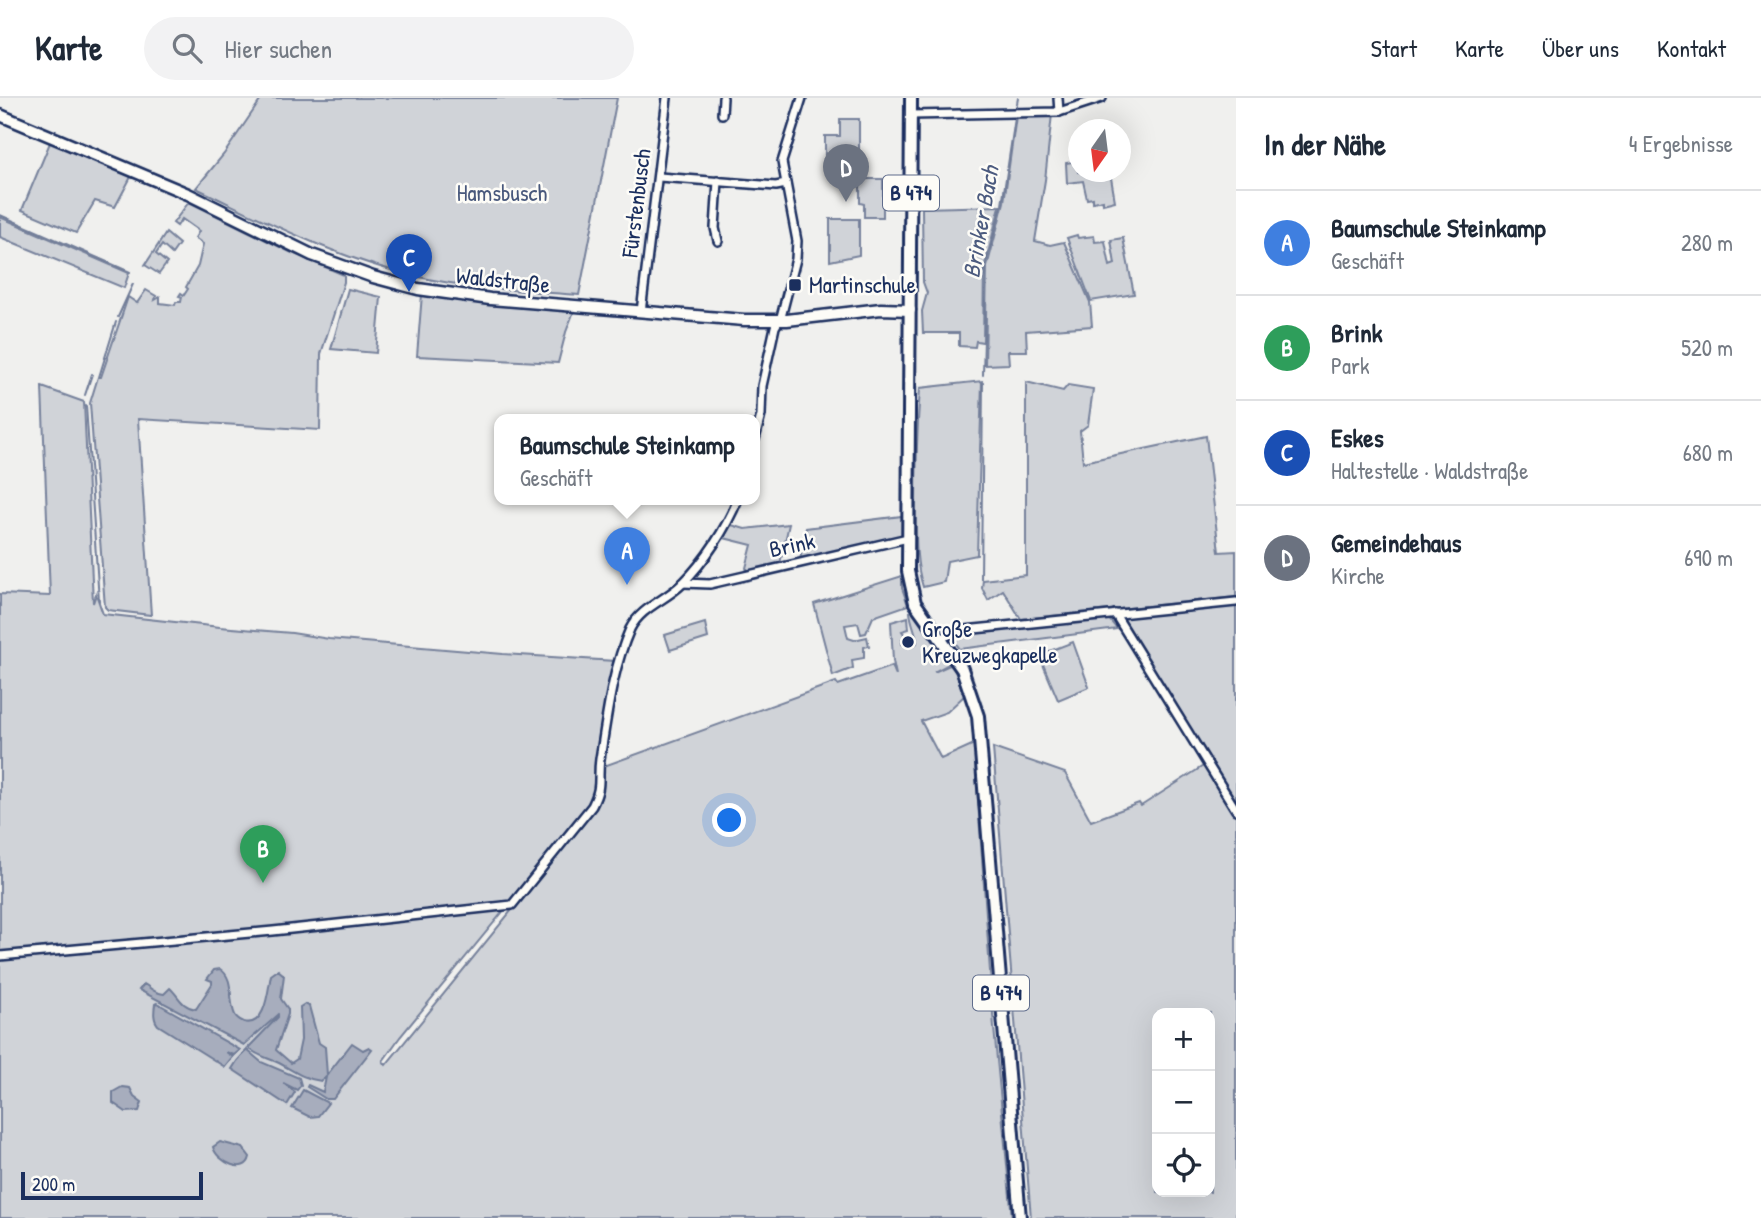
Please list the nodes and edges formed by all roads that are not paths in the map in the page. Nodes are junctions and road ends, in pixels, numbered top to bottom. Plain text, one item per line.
1 (667, 98) edge
2 (723, 98) edge
3 (802, 98) edge
4 (912, 98) edge
5 (1058, 98) edge
6 (1102, 98) edge
7 (1059, 112) junction
8 (722, 114) dead end
9 (0, 115) edge
10 (911, 115) junction
11 (659, 177) junction
12 (718, 181) junction
13 (786, 184) junction
14 (718, 242) dead end
15 (910, 310) junction
16 (641, 312) junction
17 (779, 321) junction
18 (760, 419) edge
19 (735, 505) edge
20 (908, 538) junction
21 (683, 583) junction
22 (1236, 602) edge
23 (1115, 614) junction
24 (941, 639) junction
25 (1236, 810) edge
26 (0, 956) edge
27 (1020, 1218) edge

1 - 11 street, Fürstenbusch
2 - 8 street
3 - 13 street
4 - 10 main road, B 474
5 - 7 street
6 - 7 street
7 - 10 street
9 - 16 street, Waldstraße
10 - 15 main road, B 474
11 - 12 street
11 - 16 street, Fürstenbusch
12 - 13 street
12 - 14 street
13 - 17 street
15 - 17 street, Waldstraße
15 - 20 main road, B 474
16 - 17 street, Waldstraße
17 - 18 street
19 - 21 street
20 - 21 street, Brink
20 - 24 main road, B 474
21 - 26 street
22 - 23 street
23 - 24 street
23 - 25 street
24 - 27 main road, B 474

